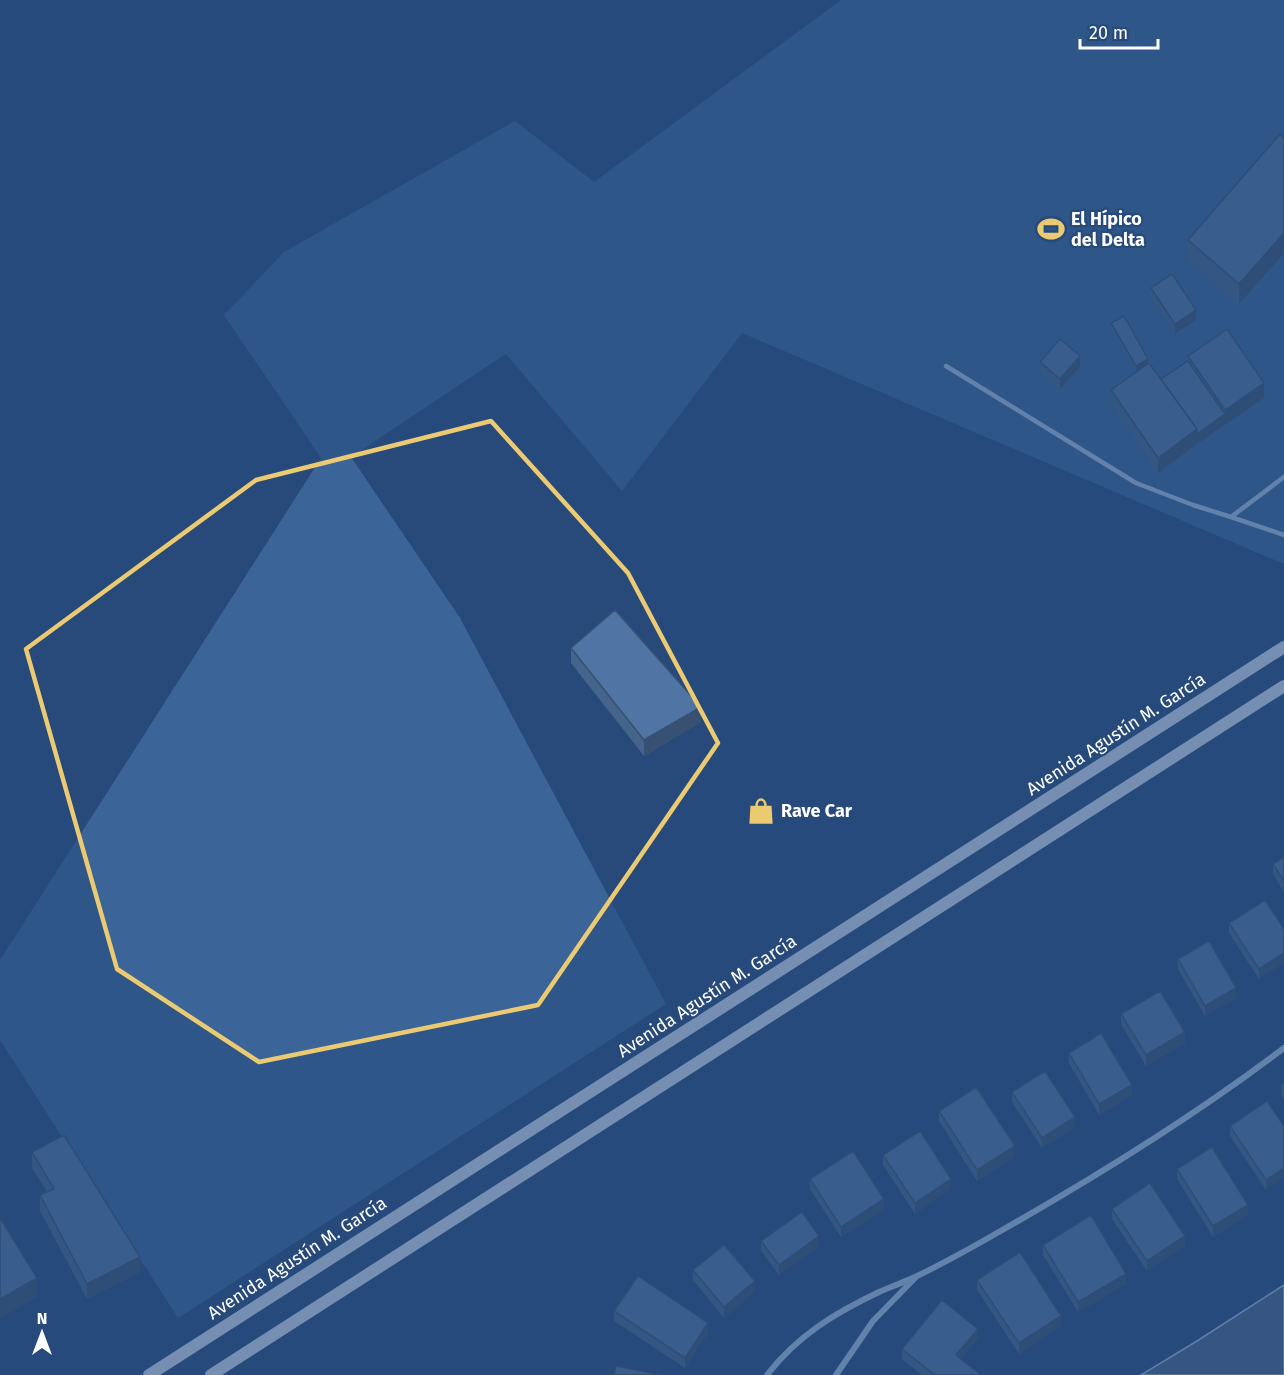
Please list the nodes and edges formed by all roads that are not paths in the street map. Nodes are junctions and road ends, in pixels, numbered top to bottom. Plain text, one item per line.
1 (946, 366) dead end
2 (1284, 477) edge
3 (1231, 517) junction
4 (1284, 535) edge
5 (1284, 647) edge
6 (1284, 686) edge
7 (1284, 1048) edge
8 (917, 1276) junction
9 (149, 1375) edge
10 (211, 1375) edge
11 (767, 1375) edge
12 (836, 1375) edge

1 - 3 lane
2 - 3 lane
3 - 4 lane
5 - 9 main road, Avenida Agustín M. García
6 - 10 main road
7 - 8 street
8 - 11 street
8 - 12 street

